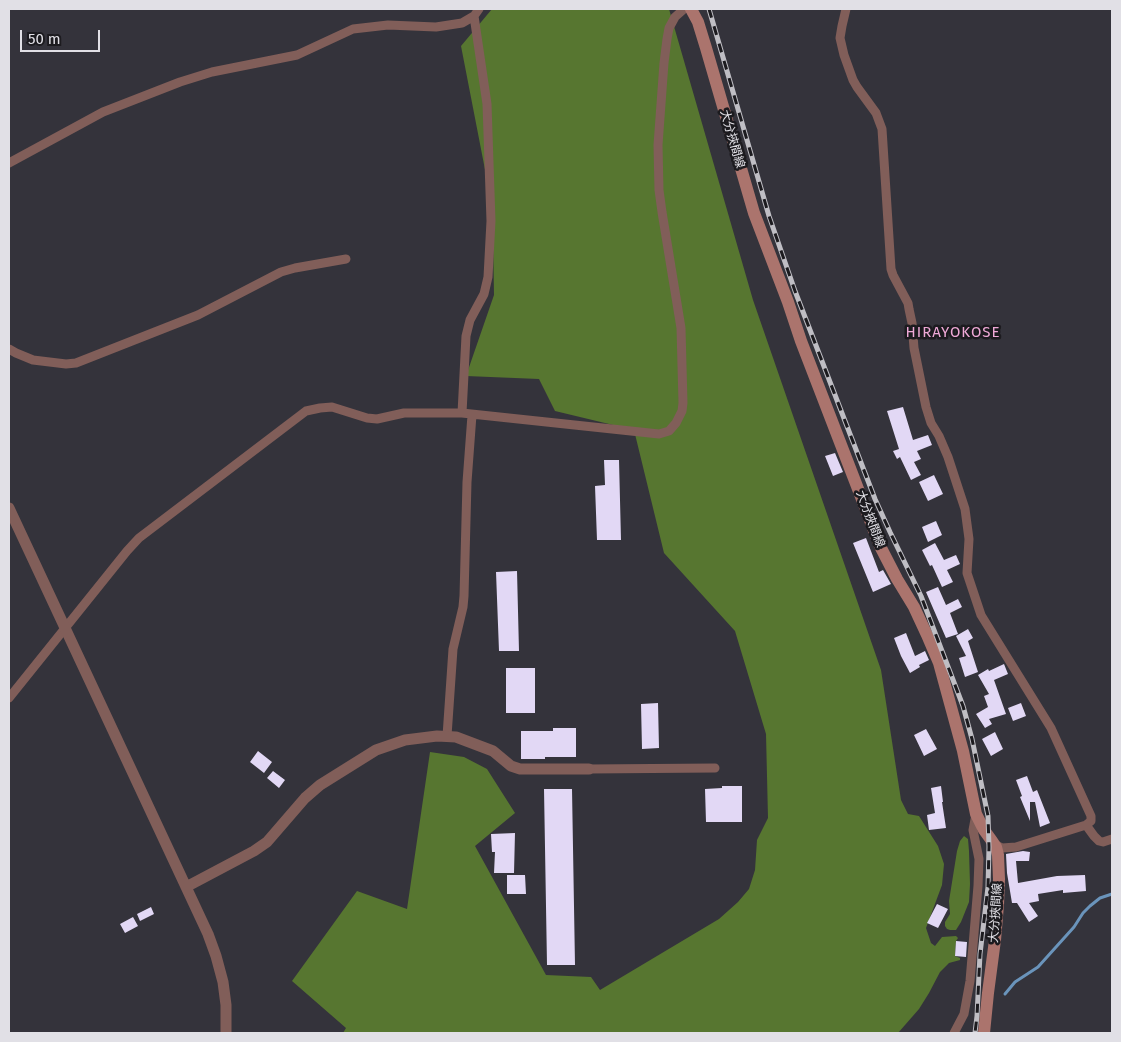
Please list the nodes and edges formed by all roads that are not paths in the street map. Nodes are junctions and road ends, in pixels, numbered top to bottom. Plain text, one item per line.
1 (684, 9) edge
2 (691, 9) edge
3 (846, 9) edge
4 (476, 12) edge
5 (9, 163) edge
6 (346, 259) dead end
7 (9, 349) edge
8 (467, 414) junction
9 (9, 508) edge
10 (65, 628) junction
11 (9, 698) edge
12 (447, 736) junction
13 (715, 768) dead end
14 (589, 769) joint
15 (976, 814) junction
16 (1086, 825) junction
17 (1112, 840) edge
18 (994, 844) junction
19 (186, 887) junction
20 (226, 1033) edge
21 (954, 1033) edge
22 (984, 1033) edge

1 - 8 street
2 - 15 main road, 大分挾間線
3 - 16 street
4 - 5 street
4 - 8 street
6 - 7 street
8 - 10 street
8 - 12 street
9 - 10 street
10 - 11 street
10 - 19 street
12 - 14 street
12 - 19 street
13 - 14 street
15 - 18 main road, 大分挾間線
15 - 21 street
16 - 17 street
16 - 18 street
18 - 22 main road, 大分挾間線
19 - 20 street

